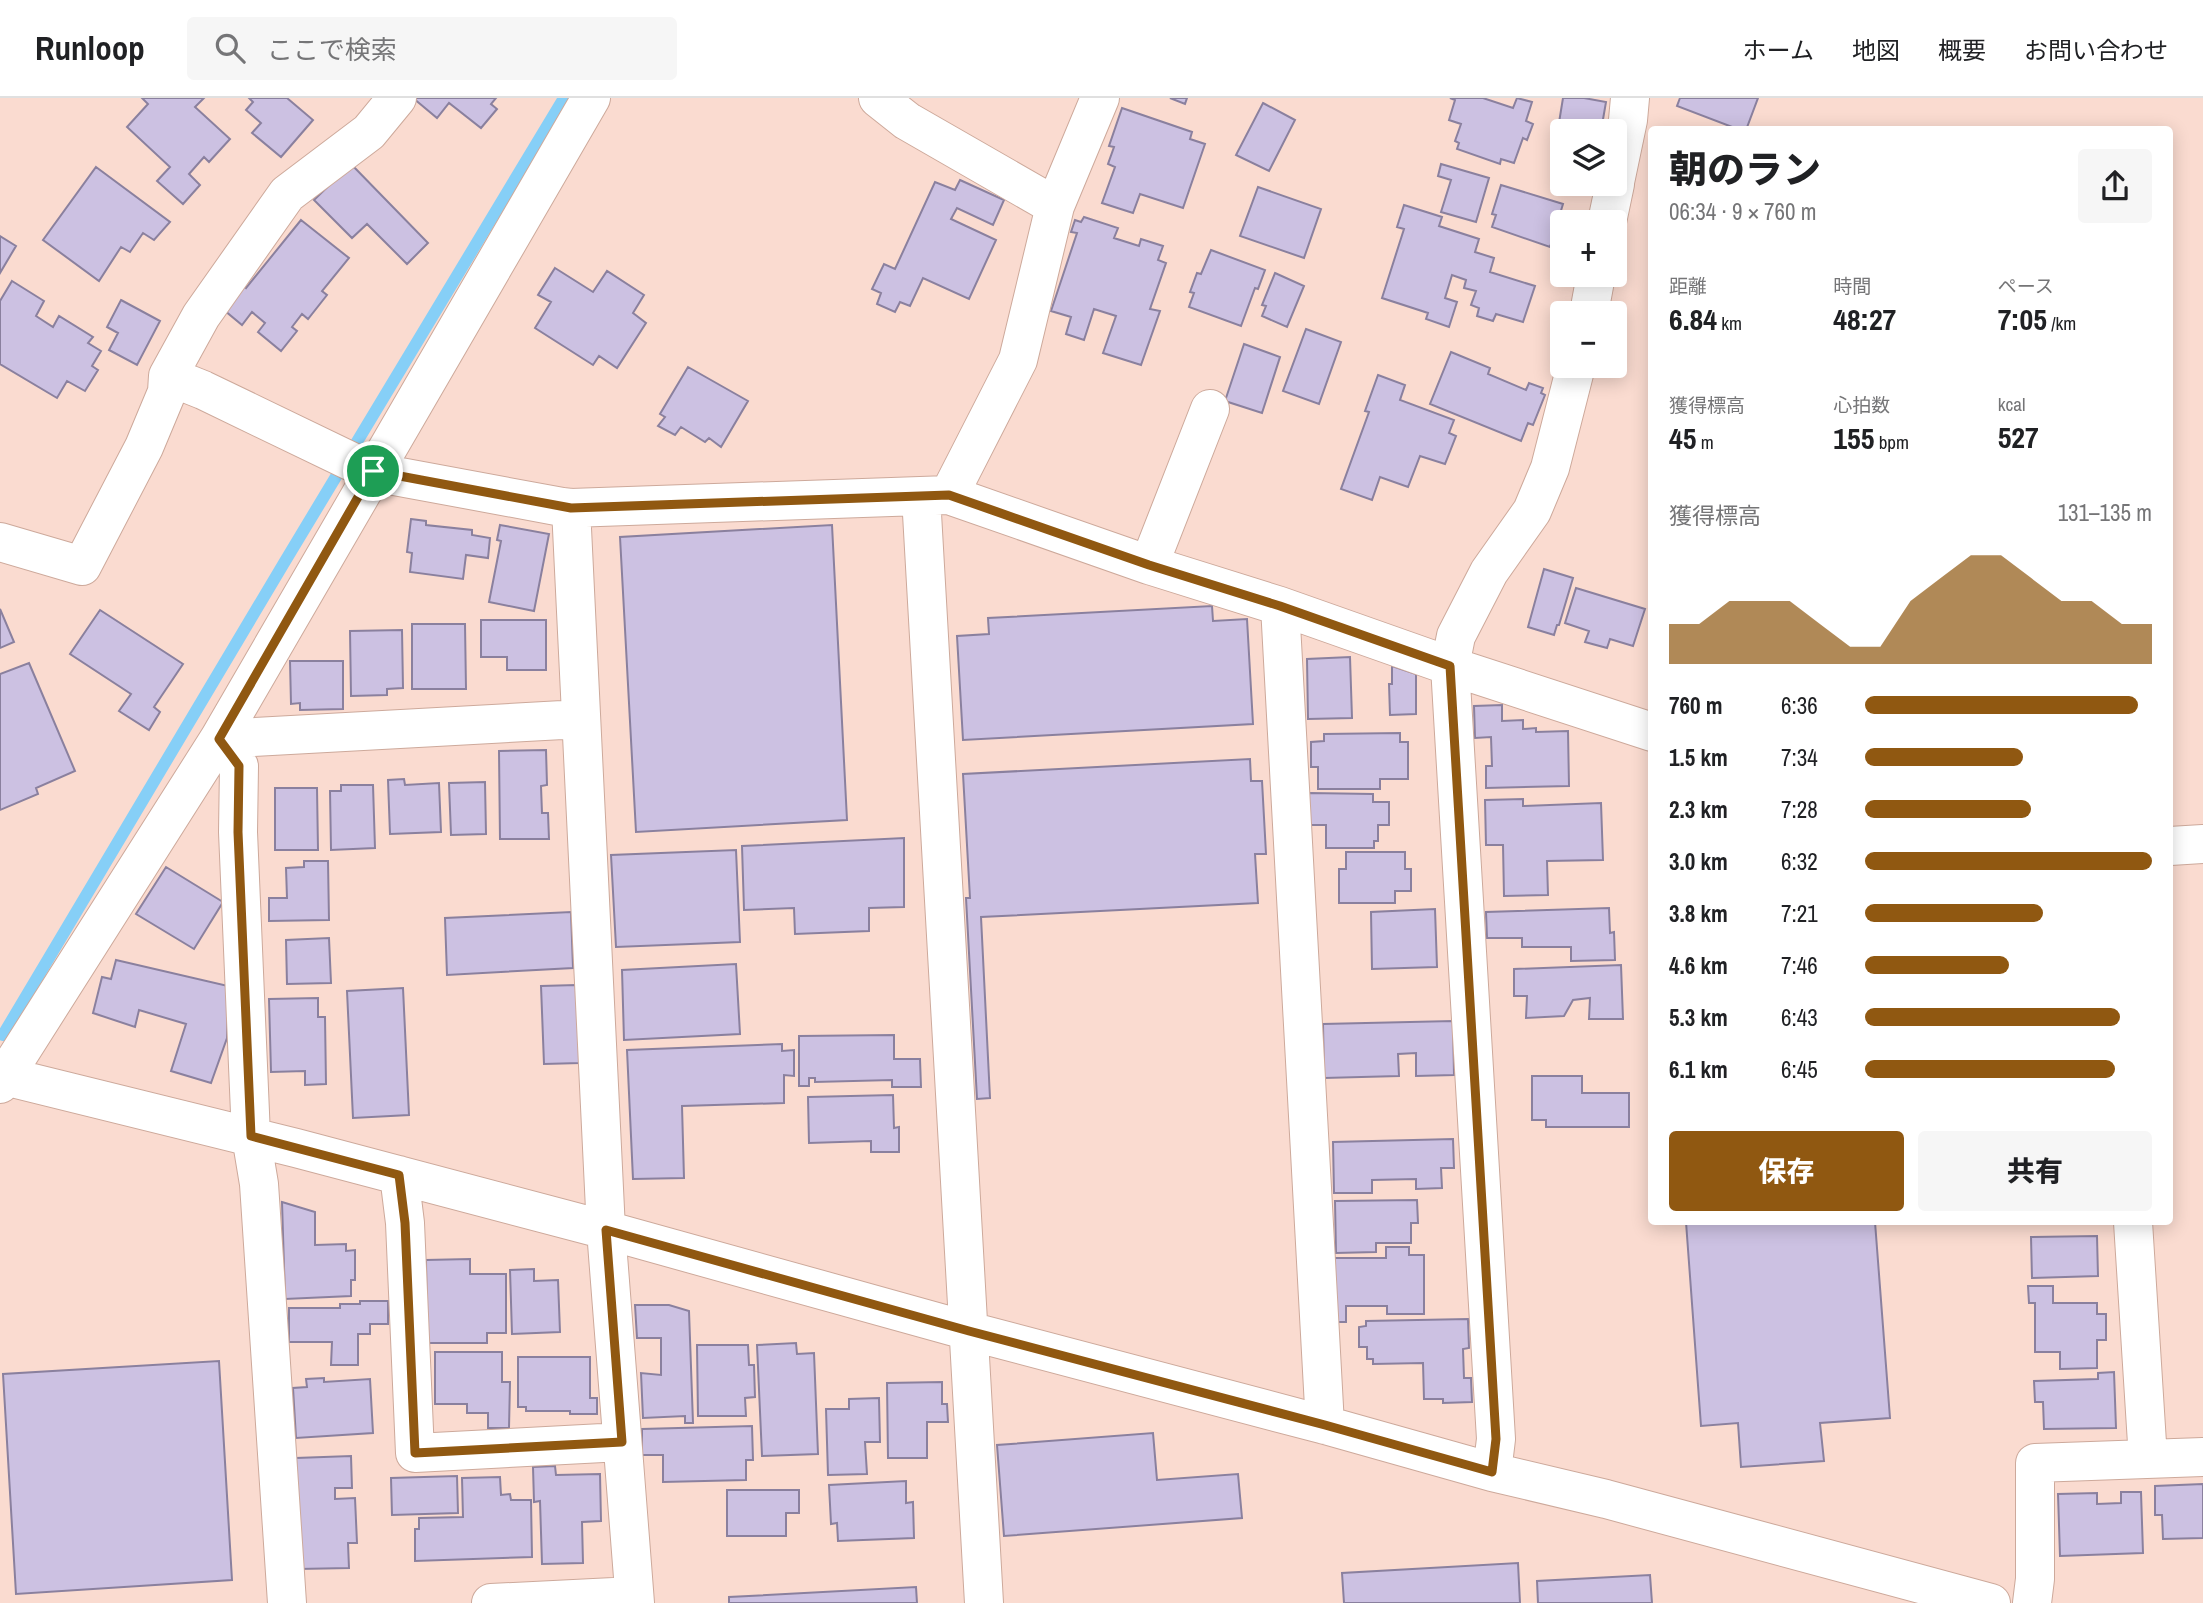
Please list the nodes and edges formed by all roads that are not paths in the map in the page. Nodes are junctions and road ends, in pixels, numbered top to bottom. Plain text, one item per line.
1 (397, 98) edge
2 (591, 98) edge
3 (878, 98) edge
4 (1100, 98) edge
5 (1630, 98) edge
6 (1627, 125) edge
7 (1055, 206) junction
8 (168, 376) junction
9 (1573, 378) edge
10 (1210, 409) dead end
11 (373, 471) junction
12 (935, 495) junction
13 (571, 508) junction
14 (0, 542) edge
15 (1149, 565) junction
16 (1280, 606) junction
17 (1450, 666) junction
18 (581, 719) junction
19 (1648, 731) edge
20 (219, 739) junction
21 (2203, 844) edge
22 (2173, 846) edge
23 (1, 1079) edge
24 (251, 1136) junction
25 (399, 1175) junction
26 (2133, 1225) edge
27 (606, 1230) junction
28 (969, 1331) junction
29 (1325, 1425) junction
30 (622, 1442) junction
31 (2203, 1457) edge
32 (2148, 1459) junction
33 (1492, 1472) junction
34 (634, 1599) edge
35 (286, 1603) edge
36 (491, 1603) edge
37 (503, 1603) edge
38 (984, 1603) edge
39 (1991, 1603) edge
40 (2032, 1603) edge

1 - 8 street
2 - 11 street
3 - 7 street
4 - 7 street
5 - 6 street
7 - 12 street
8 - 11 street
8 - 14 street
9 - 17 street
10 - 15 street
11 - 13 street
11 - 20 street
12 - 13 street
12 - 15 street
12 - 28 street
13 - 18 street
15 - 16 street
16 - 17 street
16 - 29 street
17 - 19 street
17 - 33 street
18 - 20 street
18 - 27 street
20 - 23 street
20 - 24 street
21 - 22 street
23 - 24 street
24 - 25 street
24 - 35 street
25 - 27 street
25 - 30 street
26 - 32 street
27 - 28 street
27 - 30 street
28 - 29 street
28 - 38 street
29 - 33 street
30 - 34 street
31 - 32 street
32 - 40 street
33 - 39 street
34 - 37 street
36 - 37 street

